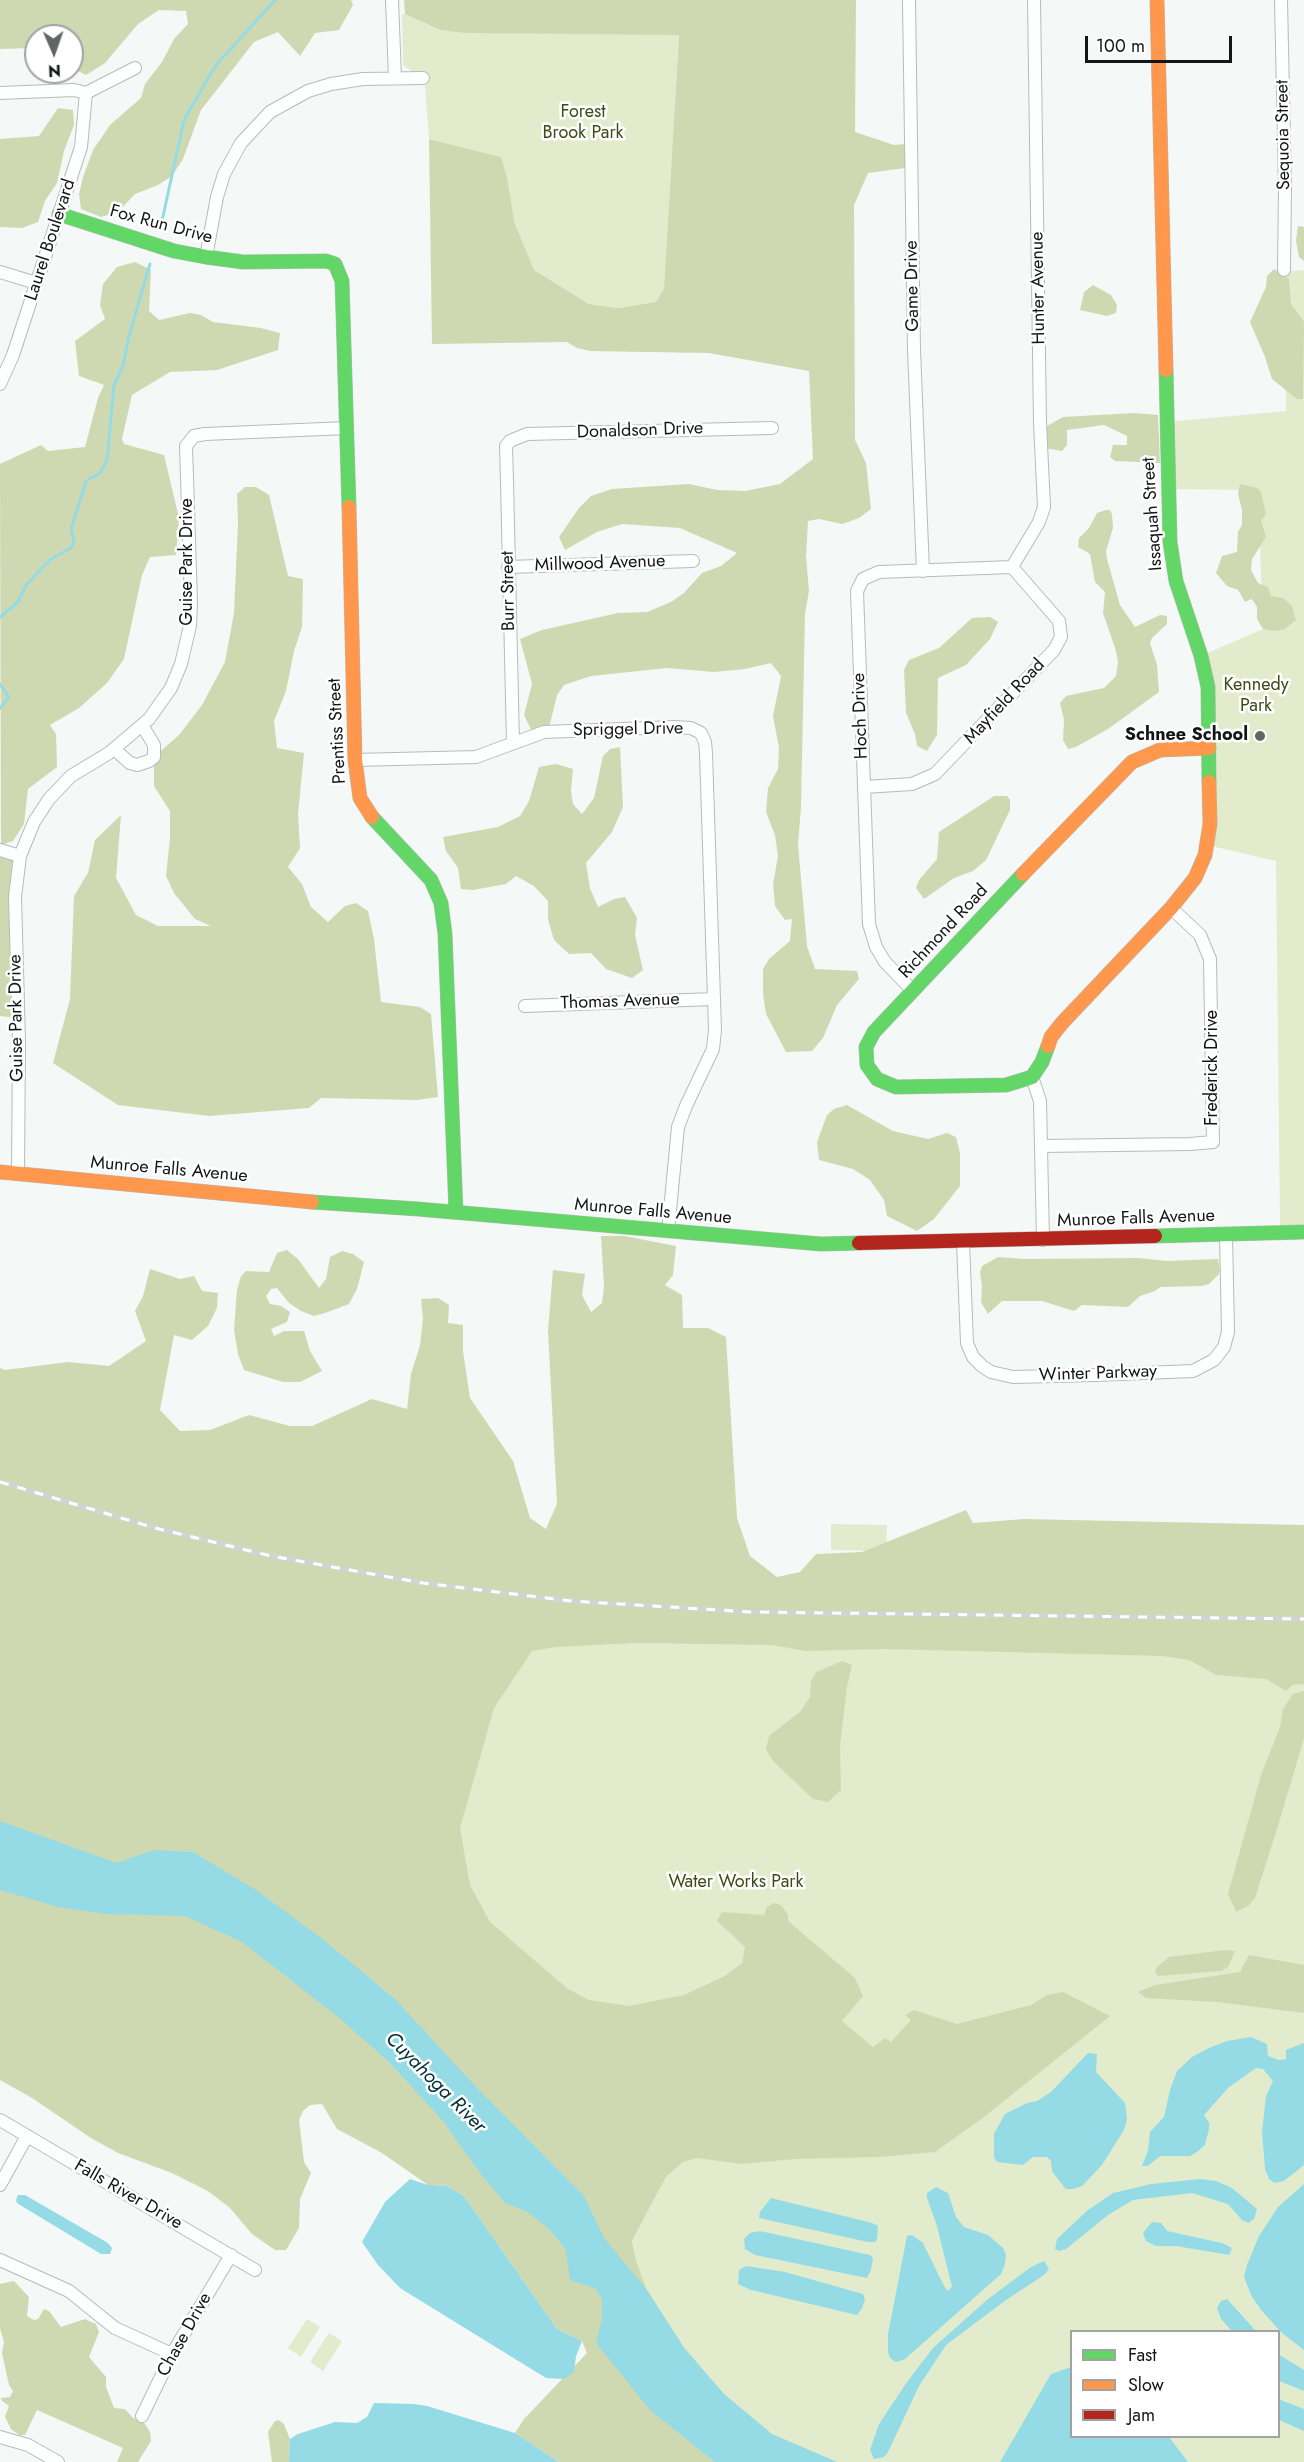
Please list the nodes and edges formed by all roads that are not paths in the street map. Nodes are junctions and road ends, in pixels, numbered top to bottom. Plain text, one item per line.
1 (392, 0) edge
2 (909, 0) edge
3 (1034, 0) edge
4 (1157, 0) edge
5 (1281, 0) edge
6 (135, 68) dead end
7 (395, 78) junction
8 (423, 78) dead end
9 (0, 93) edge
10 (86, 93) junction
11 (59, 214) junction
12 (206, 257) junction
13 (292, 262) joint
14 (1284, 270) dead end
15 (0, 272) edge
16 (36, 283) junction
17 (0, 384) edge
18 (347, 428) junction
19 (772, 428) dead end
20 (510, 441) joint
21 (693, 561) dead end
22 (508, 567) junction
23 (1012, 567) junction
24 (923, 571) junction
25 (142, 725) junction
26 (513, 743) junction
27 (1209, 748) junction
28 (114, 749) junction
29 (355, 760) junction
30 (864, 787) junction
31 (0, 850) edge
32 (20, 856) junction
33 (1172, 908) junction
34 (913, 991) junction
35 (714, 999) junction
36 (525, 1006) dead end
37 (1032, 1077) junction
38 (1041, 1146) junction
39 (0, 1172) edge
40 (18, 1174) junction
41 (456, 1212) junction
42 (668, 1232) junction
43 (1304, 1232) edge
44 (1226, 1235) junction
45 (1043, 1240) junction
46 (963, 1242) junction
47 (0, 2120) edge
48 (27, 2136) junction
49 (0, 2185) edge
50 (231, 2256) junction
51 (0, 2260) edge
52 (255, 2270) dead end
53 (172, 2354) junction
54 (142, 2416) dead end
55 (0, 2437) edge
56 (58, 2462) edge

1 - 7 street
2 - 24 street, Game Drive
3 - 23 street, Hunter Avenue
4 - 27 street, Issaquah Street
5 - 14 street, Sequoia Street
6 - 10 street
7 - 8 street
7 - 12 street
9 - 10 street
10 - 11 street, Laurel Boulevard
11 - 12 street, Fox Run Drive
11 - 16 street, Laurel Boulevard
12 - 13 street, Fox Run Drive
13 - 18 street, Prentiss Street
15 - 16 street
16 - 17 street, Laurel Boulevard
18 - 25 street, Guise Park Drive
18 - 29 street, Prentiss Street
19 - 20 street, Donaldson Drive
20 - 22 street, Burr Street
21 - 22 street, Millwood Avenue
22 - 26 street, Burr Street
23 - 24 street, Hoch Drive
23 - 30 street, Mayfield Road
24 - 30 street, Hoch Drive
25 - 28 street, Guise Park Drive
25 - 28 street
26 - 29 street, Spriggel Drive
26 - 35 street, Spriggel Drive
27 - 33 street, Issaquah Street
27 - 34 street, Richmond Road
28 - 32 street, Guise Park Drive
29 - 41 street, Prentiss Street
30 - 34 street, Hoch Drive
31 - 32 street
32 - 40 street, Guise Park Drive
33 - 37 street, Issaquah Street
33 - 38 street, Frederick Drive
34 - 37 street, Richmond Road
35 - 36 street, Thomas Avenue
35 - 42 street
37 - 38 street
38 - 45 street
39 - 40 street, Munroe Falls Avenue
40 - 41 street, Munroe Falls Avenue
41 - 42 street, Munroe Falls Avenue
42 - 46 street, Munroe Falls Avenue
43 - 44 street, Munroe Falls Avenue
44 - 45 street, Munroe Falls Avenue
44 - 46 street, Winter Parkway
45 - 46 street, Munroe Falls Avenue
47 - 48 street, Falls River Drive
48 - 49 street
48 - 50 street, Falls River Drive
50 - 52 street, Falls River Drive
50 - 53 street, Chase Drive
51 - 53 street
53 - 54 street, Chase Drive
55 - 56 street

